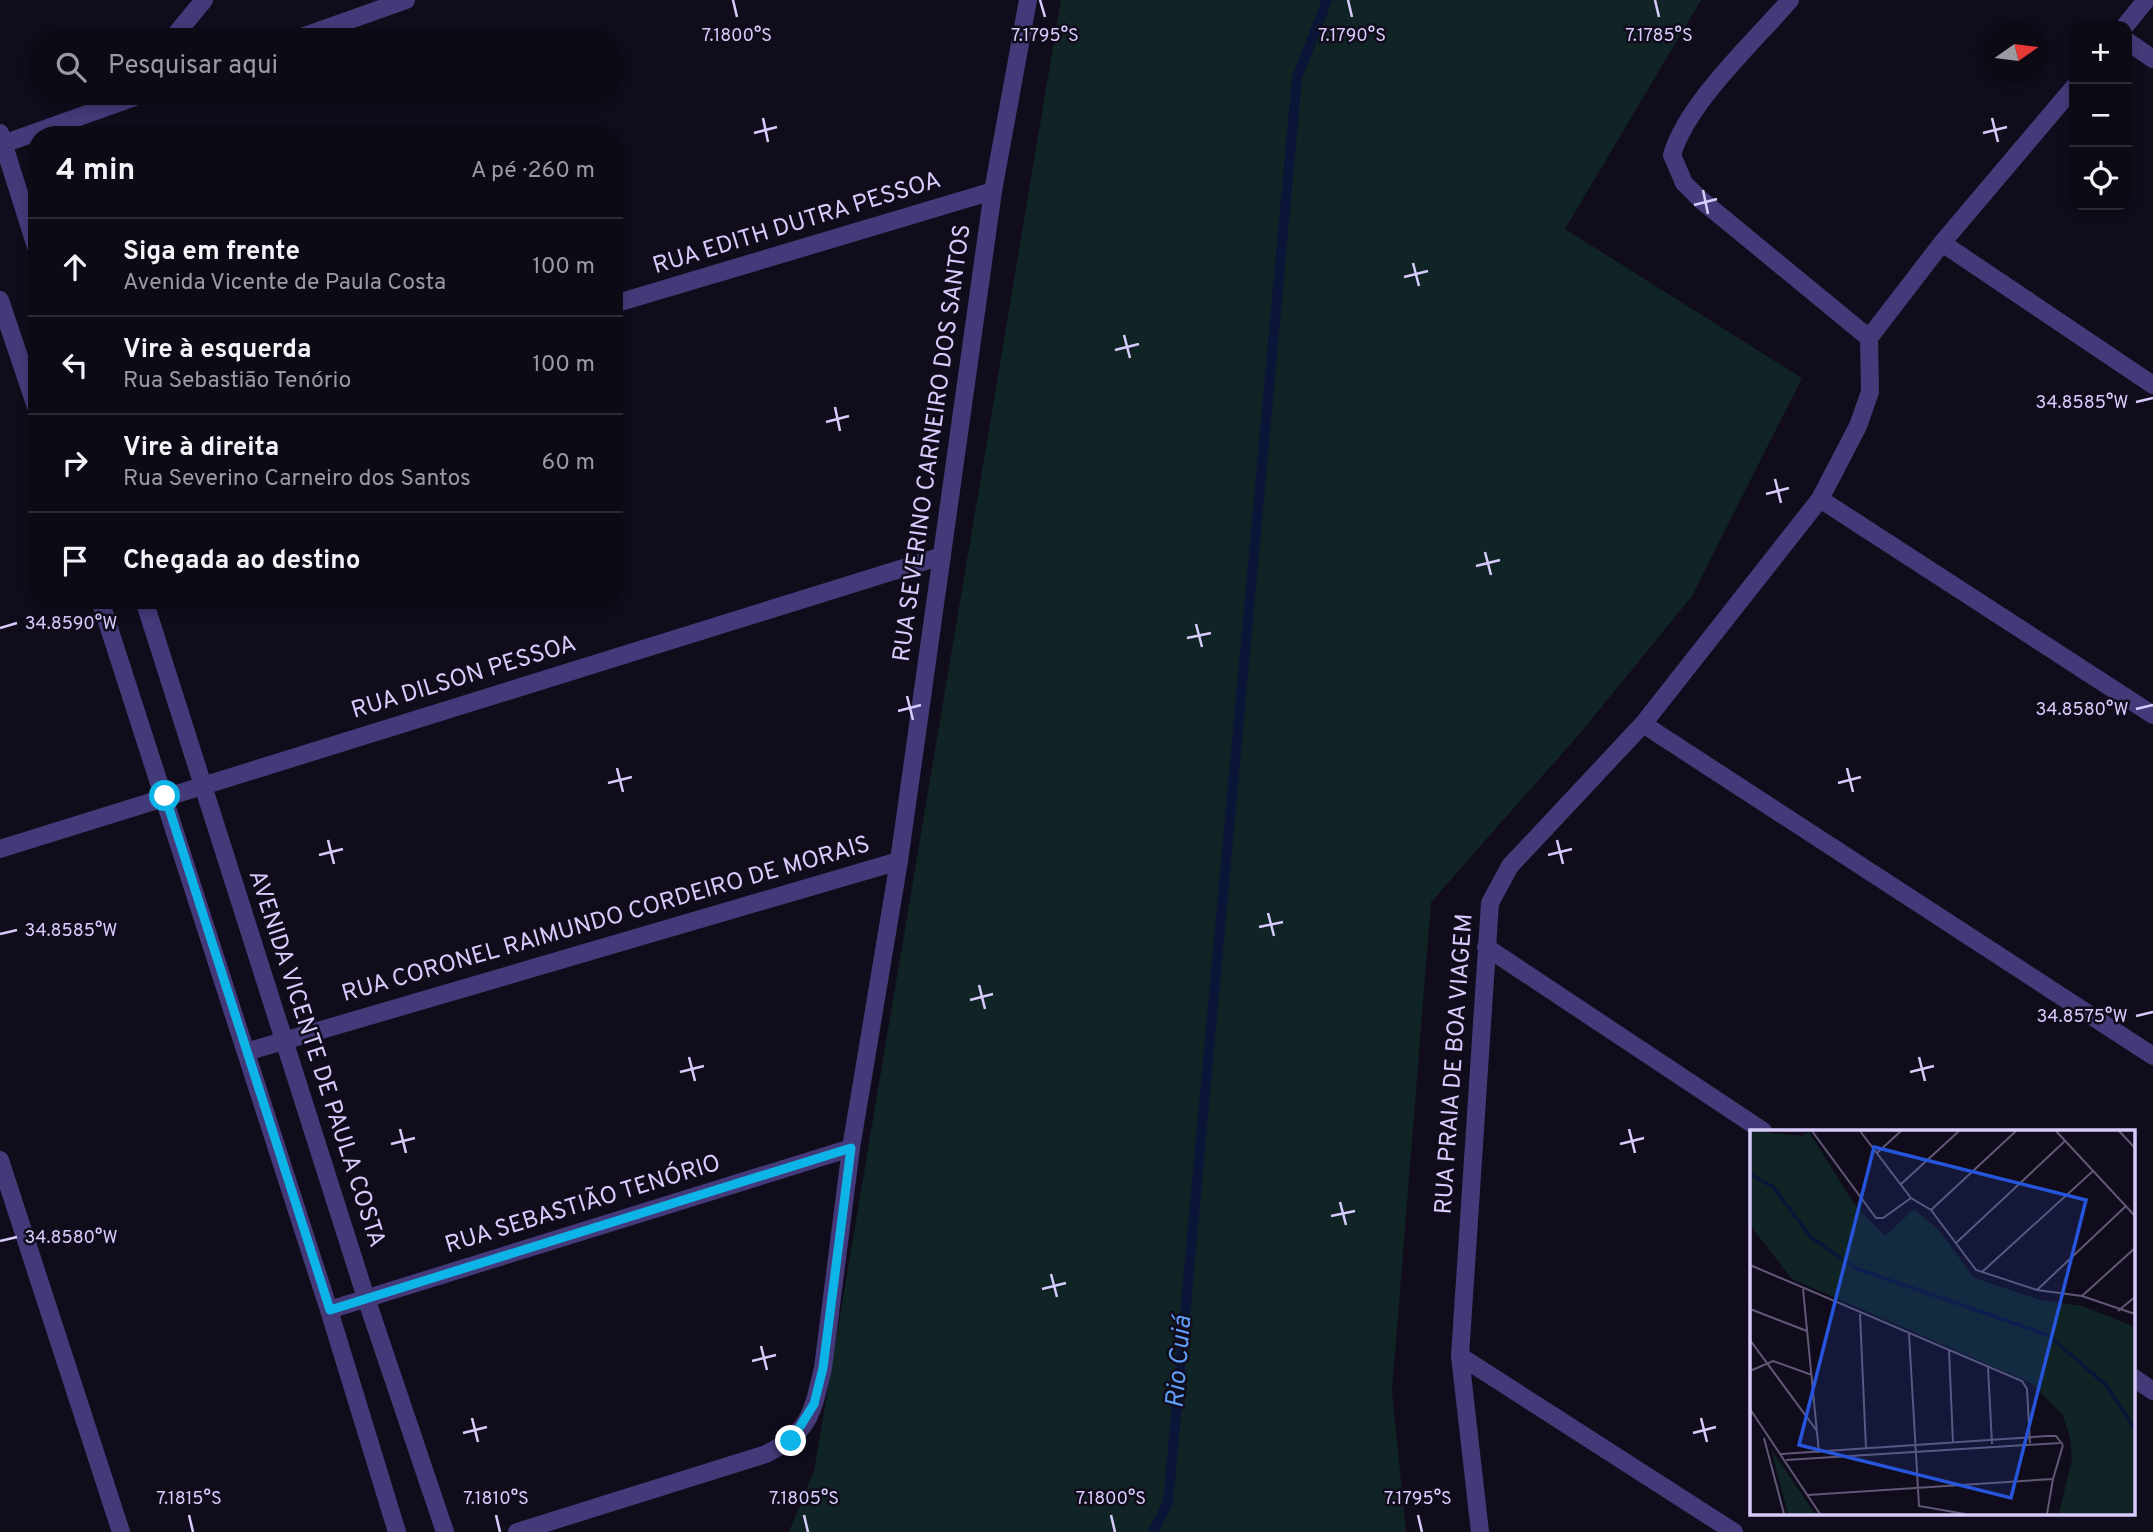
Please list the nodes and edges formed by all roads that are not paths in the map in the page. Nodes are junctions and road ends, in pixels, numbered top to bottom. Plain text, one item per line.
1 (204, 0) edge
2 (405, 0) edge
3 (1028, 0) edge
4 (1790, 0) edge
5 (2146, 0) edge
6 (2129, 21) edge
7 (181, 28) edge
8 (327, 28) edge
9 (2132, 44) edge
10 (2153, 59) edge
11 (2069, 93) edge
12 (103, 105) edge
13 (42, 126) edge
14 (28, 131) edge
15 (1, 140) edge
16 (993, 191) junction
17 (28, 222) edge
18 (1942, 243) junction
19 (0, 300) edge
20 (623, 301) edge
21 (1868, 338) junction
22 (28, 383) edge
23 (2153, 385) edge
24 (1820, 499) junction
25 (942, 556) junction
26 (103, 609) edge
27 (148, 609) edge
28 (2153, 715) edge
29 (1643, 724) junction
30 (202, 785) junction
31 (165, 796) junction
32 (0, 849) edge
33 (899, 861) junction
34 (1486, 947) junction
35 (284, 1039) junction
36 (246, 1052) junction
37 (2153, 1055) edge
38 (1761, 1130) edge
39 (851, 1148) junction
40 (0, 1160) edge
41 (366, 1297) junction
42 (330, 1310) junction
43 (1460, 1356) junction
44 (2136, 1379) edge
45 (2153, 1391) edge
46 (121, 1532) edge
47 (397, 1532) edge
48 (445, 1532) edge
49 (517, 1532) edge
50 (1480, 1532) edge
51 (1734, 1532) edge

1 - 7 street
2 - 8 street
3 - 16 street, RUA SEVERINO CARNEIRO DOS SANTOS
4 - 21 street
5 - 6 street
9 - 10 street
11 - 18 street
12 - 13 street
14 - 15 street
15 - 17 street
16 - 20 street, RUA EDITH DUTRA PESSOA
16 - 25 street, RUA SEVERINO CARNEIRO DOS SANTOS
18 - 21 street
18 - 23 street
19 - 22 street
21 - 24 street, RUA PRAIA DE BOA VIAGEM
24 - 28 street
24 - 29 street, RUA PRAIA DE BOA VIAGEM
25 - 30 street, RUA DILSON PESSOA
25 - 33 street, RUA SEVERINO CARNEIRO DOS SANTOS
26 - 31 street
27 - 30 street, AVENIDA VICENTE DE PAULA COSTA
29 - 34 street, RUA PRAIA DE BOA VIAGEM
29 - 37 street
30 - 31 street, RUA DILSON PESSOA
30 - 35 street, AVENIDA VICENTE DE PAULA COSTA
31 - 32 street, RUA DILSON PESSOA
31 - 36 street
33 - 35 street, RUA CORONEL RAIMUNDO CORDEIRO DE MORAIS
33 - 39 street, RUA SEVERINO CARNEIRO DOS SANTOS
34 - 38 street
34 - 43 street, RUA PRAIA DE BOA VIAGEM
35 - 36 street, RUA CORONEL RAIMUNDO CORDEIRO DE MORAIS
35 - 41 street, AVENIDA VICENTE DE PAULA COSTA
36 - 42 street
39 - 41 street, RUA SEBASTIÃO TENÓRIO
39 - 49 street, RUA SEVERINO CARNEIRO DOS SANTOS
40 - 46 street
41 - 42 street, RUA SEBASTIÃO TENÓRIO
41 - 48 street, AVENIDA VICENTE DE PAULA COSTA
42 - 47 street
43 - 50 street, RUA PRAIA DE BOA VIAGEM
43 - 51 street
44 - 45 street

